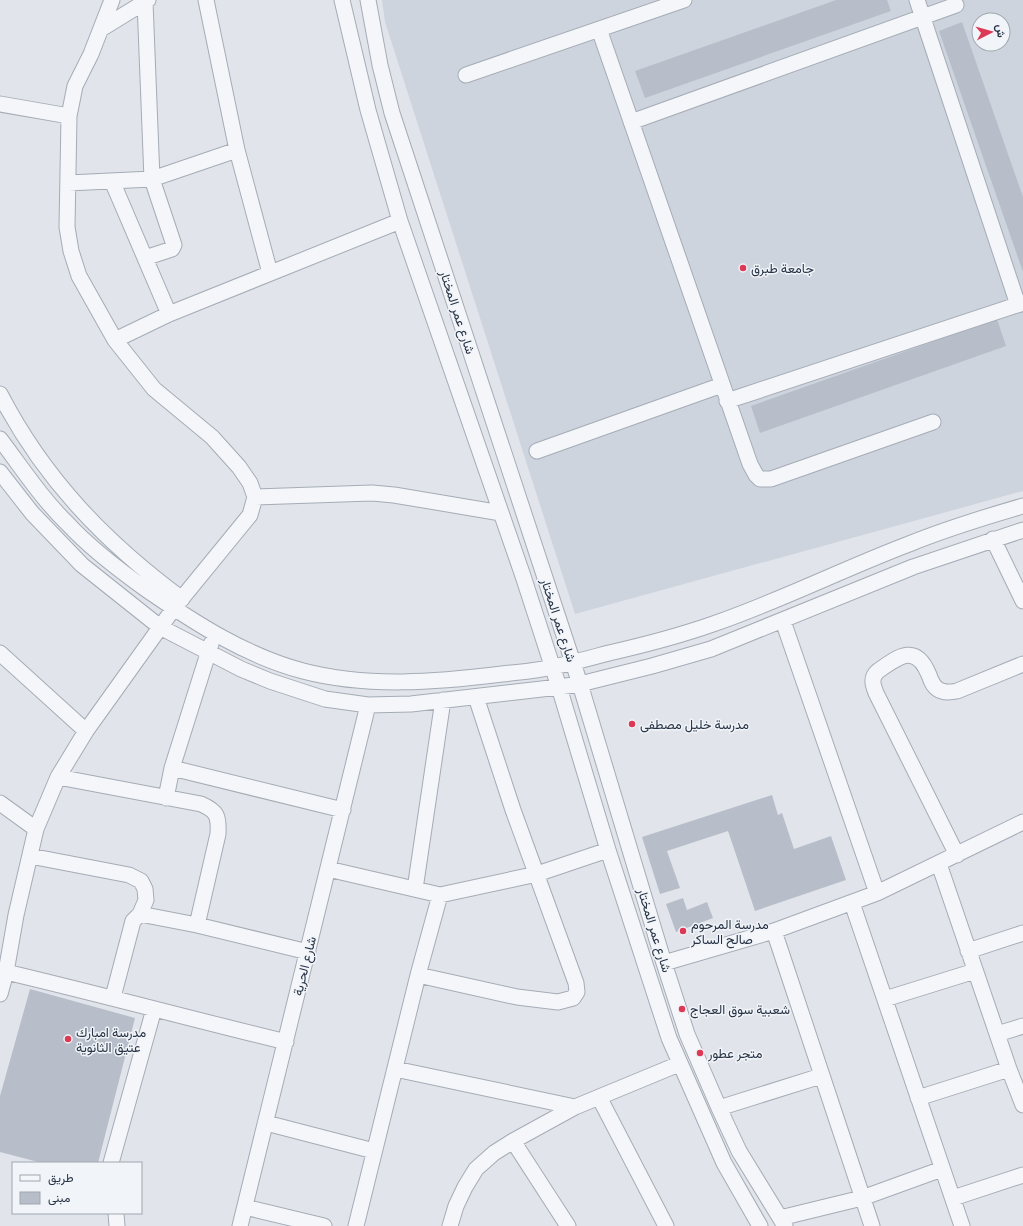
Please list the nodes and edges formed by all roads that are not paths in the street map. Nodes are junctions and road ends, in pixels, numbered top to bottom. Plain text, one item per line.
1 (112, 0) edge
2 (206, 0) edge
3 (342, 0) edge
4 (368, 0) edge
5 (684, 0) edge
6 (917, 0) edge
7 (147, 1) edge
8 (956, 5) dead end
9 (923, 18) junction
10 (101, 29) junction
11 (599, 29) junction
12 (466, 75) dead end
13 (0, 104) edge
14 (70, 116) junction
15 (631, 122) junction
16 (237, 150) junction
17 (152, 179) junction
18 (112, 181) junction
19 (68, 183) junction
20 (400, 221) junction
21 (145, 258) junction
22 (270, 273) junction
23 (1020, 304) edge
24 (169, 314) junction
25 (115, 340) junction
26 (722, 385) junction
27 (0, 394) edge
28 (727, 401) junction
29 (933, 422) dead end
30 (0, 439) edge
31 (537, 451) dead end
32 (0, 472) edge
33 (255, 497) junction
34 (1023, 506) edge
35 (501, 513) junction
36 (1023, 530) edge
37 (993, 539) junction
38 (1023, 600) edge
39 (178, 604) junction
40 (783, 621) junction
41 (160, 627) junction
42 (215, 633) junction
43 (208, 652) junction
44 (0, 653) edge
45 (573, 662) junction
46 (1023, 664) edge
47 (552, 668) junction
48 (580, 684) junction
49 (559, 687) junction
50 (476, 697) junction
51 (443, 700) junction
52 (368, 705) junction
53 (86, 731) junction
54 (172, 768) junction
55 (58, 777) junction
56 (166, 798) junction
57 (0, 803) edge
58 (343, 810) junction
59 (1023, 822) edge
60 (36, 828) junction
61 (608, 850) junction
62 (957, 855) junction
63 (30, 856) junction
64 (939, 864) junction
65 (328, 869) junction
66 (537, 874) junction
67 (415, 889) junction
68 (878, 893) junction
69 (440, 895) junction
70 (852, 903) junction
71 (140, 914) junction
72 (197, 925) junction
73 (774, 931) junction
74 (1023, 933) edge
75 (308, 952) junction
76 (968, 952) junction
77 (664, 963) junction
78 (975, 971) junction
79 (6, 972) junction
80 (418, 975) junction
81 (0, 994) edge
82 (113, 997) junction
83 (885, 999) junction
84 (154, 1009) junction
85 (1023, 1026) edge
86 (997, 1034) junction
87 (286, 1042) junction
88 (679, 1064) junction
89 (395, 1069) junction
90 (1009, 1069) junction
91 (821, 1076) junction
92 (599, 1097) junction
93 (918, 1098) junction
94 (1023, 1105) edge
95 (575, 1107) junction
96 (719, 1108) junction
97 (266, 1123) junction
98 (512, 1141) junction
99 (374, 1151) junction
100 (111, 1162) edge
101 (942, 1169) junction
102 (1023, 1175) edge
103 (862, 1198) junction
104 (953, 1198) junction
105 (245, 1207) junction
106 (116, 1214) edge
107 (783, 1222) edge
108 (118, 1226) edge
109 (240, 1226) edge
110 (324, 1226) edge
111 (356, 1226) edge
112 (450, 1226) edge
113 (568, 1226) edge
114 (666, 1226) edge
115 (760, 1226) edge
116 (872, 1226) edge
117 (962, 1226) edge

1 - 10 street
2 - 16 street
3 - 20 street, شارع عمر المختار
4 - 45 street, شارع عمر المختار
5 - 11 street
6 - 9 street
7 - 10 street
7 - 17 street
8 - 9 street
9 - 15 street
9 - 23 street
10 - 14 street
11 - 12 street
11 - 15 street
13 - 14 street
14 - 19 street
15 - 26 street
16 - 17 street
16 - 22 street
17 - 18 street
17 - 21 street
18 - 19 street
18 - 21 street
19 - 25 street
20 - 22 street
20 - 35 street, شارع عمر المختار
21 - 24 street
22 - 24 street
23 - 28 street
24 - 25 street
25 - 33 street
26 - 28 street
26 - 31 street
27 - 39 street
28 - 29 street
30 - 39 street
32 - 41 street
33 - 35 street
33 - 39 street
34 - 45 street
35 - 47 street, شارع عمر المختار
36 - 37 street
37 - 38 street
37 - 40 street
39 - 41 street
39 - 42 street
40 - 48 street
40 - 68 street
41 - 43 street
41 - 53 street
42 - 43 street
42 - 47 street
43 - 52 street
43 - 54 street
44 - 53 street
45 - 47 street
45 - 48 street, شارع عمر المختار
46 - 62 street
47 - 49 street, شارع عمر المختار
48 - 49 street
48 - 77 street, شارع عمر المختار
49 - 50 street
49 - 61 street, شارع عمر المختار
50 - 51 street
50 - 66 street
51 - 52 street
51 - 67 street
52 - 58 street, شارع الحرية
53 - 55 street
54 - 56 street
54 - 58 street
55 - 56 street
55 - 60 street
56 - 72 street
57 - 60 street
58 - 65 street, شارع الحرية
59 - 62 street
60 - 63 street
61 - 66 street
61 - 88 street, شارع عمر المختار
62 - 64 street
63 - 71 street
63 - 79 street
64 - 68 street
64 - 76 street
65 - 67 street
65 - 75 street, شارع الحرية
66 - 69 street
66 - 80 street
67 - 69 street
68 - 70 street
69 - 80 street
70 - 73 street
70 - 83 street
71 - 72 street
71 - 82 street
72 - 75 street
73 - 77 street
73 - 91 street
74 - 76 street
75 - 87 street, شارع الحرية
76 - 78 street
77 - 96 street, شارع عمر المختار
78 - 83 street
78 - 86 street
79 - 81 street
79 - 82 street
80 - 89 street
82 - 84 street
83 - 93 street
84 - 87 street
84 - 100 street
85 - 86 street
86 - 90 street
87 - 97 street, شارع الحرية
88 - 92 street
88 - 115 street, شارع عمر المختار
89 - 95 street
89 - 99 street
90 - 93 street
90 - 94 street
91 - 96 street
91 - 103 street
92 - 95 street
92 - 114 street
93 - 101 street
95 - 98 street
96 - 107 street, شارع عمر المختار
97 - 99 street
97 - 105 street, شارع الحرية
98 - 112 street
98 - 113 street
99 - 111 street
101 - 103 street
101 - 104 street
102 - 104 street
103 - 107 street
103 - 116 street
104 - 117 street
105 - 109 street, شارع الحرية
105 - 110 street
106 - 108 street

